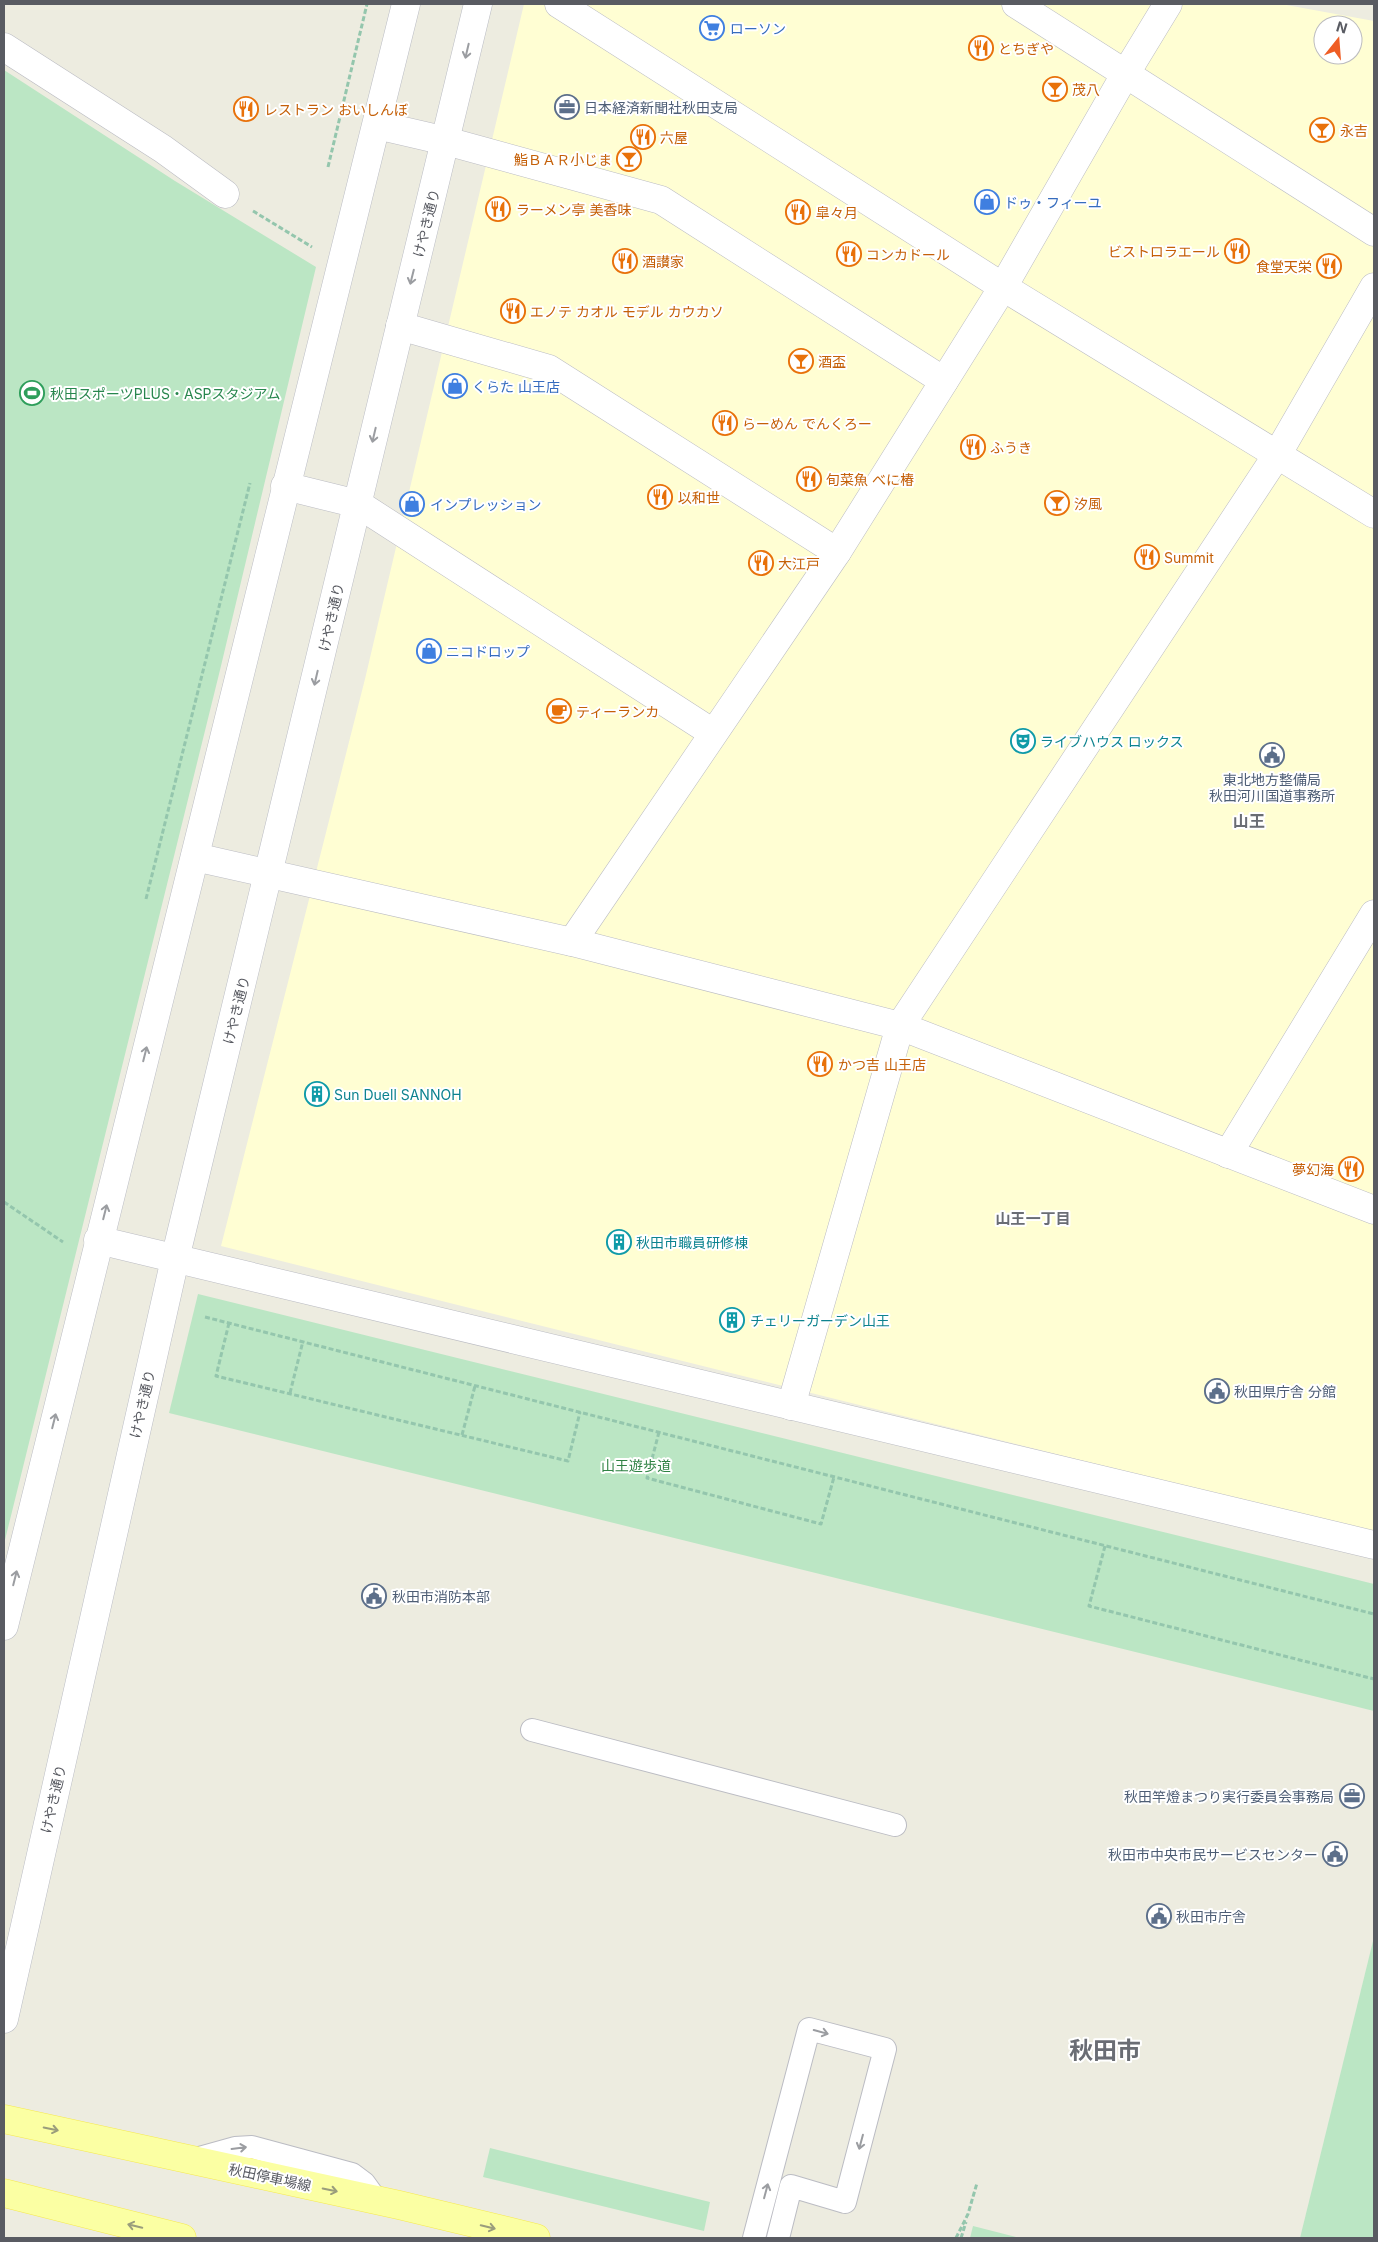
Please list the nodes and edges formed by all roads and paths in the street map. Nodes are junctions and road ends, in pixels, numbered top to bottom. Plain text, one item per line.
1 (406, 4) edge
2 (478, 4) edge
3 (559, 4) edge
4 (1016, 4) edge
5 (1168, 4) edge
6 (4, 47) edge
7 (1126, 73) junction
8 (377, 125) junction
9 (446, 141) junction
10 (225, 194) joint
11 (1374, 232) edge
12 (340, 264) junction
13 (1374, 287) edge
14 (1003, 288) junction
15 (400, 326) junction
16 (944, 381) junction
17 (1277, 455) junction
18 (285, 486) junction
19 (358, 504) junction
20 (1374, 514) edge
21 (837, 552) junction
22 (713, 733) junction
23 (196, 857) junction
24 (269, 875) junction
25 (1374, 914) edge
26 (572, 942) junction
27 (900, 1026) junction
28 (1228, 1154) junction
29 (4, 1202) edge
30 (1374, 1210) edge
31 (98, 1240) junction
32 (63, 1242) dead end
33 (175, 1259) junction
34 (205, 1317) dead end
35 (229, 1323) junction
36 (303, 1342) junction
37 (475, 1386) junction
38 (290, 1393) junction
39 (791, 1406) junction
40 (580, 1412) junction
41 (659, 1432) junction
42 (462, 1435) junction
43 (834, 1477) junction
44 (1374, 1545) edge
45 (1105, 1546) junction
46 (1374, 1614) edge
47 (4, 1626) edge
48 (1374, 1679) edge
49 (532, 1730) dead end
50 (895, 1825) dead end
51 (4, 2019) edge
52 (4, 2119) edge
53 (977, 2183) dead end
54 (4, 2193) edge
55 (968, 2214) junction
56 (182, 2238) edge
57 (536, 2238) edge
58 (754, 2238) edge
59 (778, 2238) edge
60 (956, 2238) edge
61 (961, 2238) edge

1 - 8 street
2 -> 9 street, けやき通り
3 - 14 street
4 - 7 street
5 - 7 street
6 - 10 street
7 - 11 street
7 - 14 street
8 - 9 street
8 - 12 street
9 -> 15 street, けやき通り
9 - 16 street
10 - 12 path
12 - 18 street
13 - 17 street
14 - 16 street
14 - 17 street
15 -> 19 street, けやき通り
15 - 21 street
16 - 21 street
17 - 20 street
17 - 27 street
18 - 19 street
18 - 23 street
19 - 22 street
19 -> 24 street, けやき通り
21 - 22 street
22 - 26 street
23 - 24 street
31 -> 23 street
24 - 26 street
24 - 33 street, けやき通り
25 - 28 street
26 - 27 street
27 - 28 street
27 - 39 street
28 - 30 street
29 - 32 path
31 - 33 street
47 -> 31 street
33 - 39 street
33 - 51 street, けやき通り
34 - 35 path
35 - 36 path
35 - 38 path
36 - 37 path
36 - 38 path
37 - 40 path
37 - 42 path
38 - 42 path
39 - 44 street
40 - 41 path
40 - 42 path
41 - 43 path
41 - 43 path
43 - 45 path
45 - 46 path
45 - 48 path
49 - 50 lane
52 -> 57 main road, 秋田停車場線
53 - 55 path
56 -> 54 main road
55 - 60 path
55 - 61 path
58 -> 59 lane

